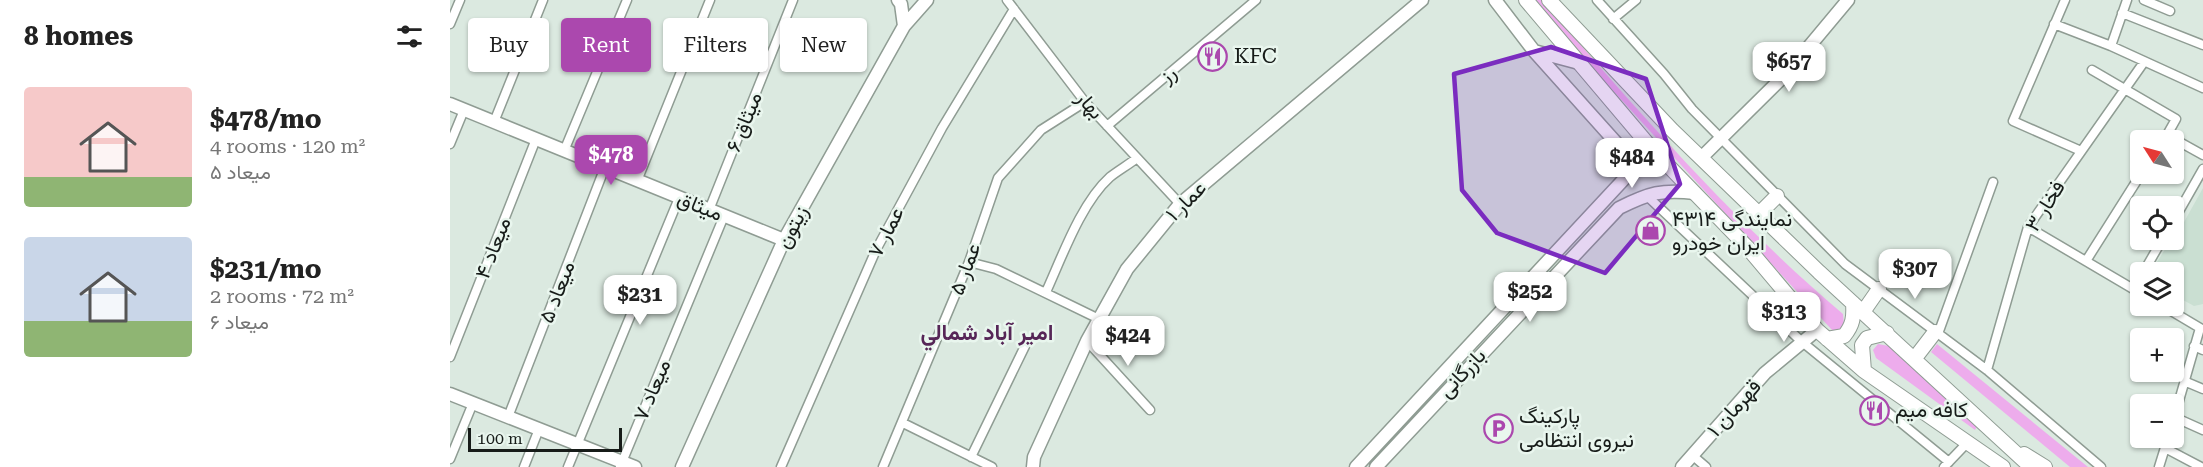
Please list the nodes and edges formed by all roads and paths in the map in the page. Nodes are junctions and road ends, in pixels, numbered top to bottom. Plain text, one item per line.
1 (460, 0) edge
2 (543, 0) edge
3 (627, 0) edge
4 (710, 0) edge
5 (793, 0) edge
6 (898, 0) edge
7 (927, 0) edge
8 (1007, 0) edge
9 (1256, 0) edge
10 (1422, 0) edge
11 (1495, 0) edge
12 (1526, 0) edge
13 (1549, 0) edge
14 (1596, 0) edge
15 (1636, 0) edge
16 (1848, 0) edge
17 (2065, 0) edge
18 (2127, 0) edge
19 (2144, 0) edge
20 (1014, 9) junction
21 (2170, 11) dead end
22 (2122, 13) junction
23 (1613, 19) junction
24 (450, 24) edge
25 (2054, 24) junction
26 (904, 26) junction
27 (2203, 45) edge
28 (2111, 46) junction
29 (1534, 51) junction
30 (2144, 62) junction
31 (1579, 63) junction
32 (2092, 70) dead end
33 (2126, 88) junction
34 (2203, 88) edge
35 (1085, 102) junction
36 (450, 104) edge
37 (464, 110) junction
38 (494, 122) junction
39 (1107, 126) junction
40 (2170, 130) edge
41 (536, 139) junction
42 (1722, 140) junction
43 (450, 144) edge
44 (2184, 146) edge
45 (1652, 149) junction
46 (564, 151) junction
47 (2081, 151) junction
48 (2203, 155) edge
49 (1137, 158) junction
50 (1701, 158) junction
51 (1637, 166) junction
52 (605, 167) junction
53 (2203, 169) edge
54 (637, 180) junction
55 (1993, 182) dead end
56 (2135, 184) edge
57 (1695, 193) junction
58 (1610, 195) junction
59 (1646, 195) junction
60 (1777, 196) junction
61 (679, 198) junction
62 (2184, 202) edge
63 (1180, 204) junction
64 (1619, 208) junction
65 (709, 210) junction
66 (1759, 214) junction
67 (724, 216) junction
68 (2028, 227) junction
69 (784, 240) junction
70 (2086, 261) junction
71 (969, 262) junction
72 (2130, 287) edge
73 (1879, 289) junction
74 (1046, 292) junction
75 (1858, 308) junction
76 (1504, 310) junction
77 (2181, 316) edge
78 (1099, 319) junction
79 (1514, 319) junction
80 (1887, 333) junction
81 (1937, 333) junction
82 (1822, 335) junction
83 (1087, 341) junction
84 (1801, 341) junction
85 (1025, 346) dead end
86 (2194, 346) junction
87 (2203, 350) edge
88 (450, 357) edge
89 (1915, 358) junction
90 (1987, 370) junction
91 (1864, 371) junction
92 (2184, 381) joint
93 (2203, 388) edge
94 (450, 393) edge
95 (473, 403) junction
96 (1150, 410) dead end
97 (508, 417) junction
98 (2184, 422) edge
99 (903, 423) junction
100 (539, 429) junction
101 (2203, 430) edge
102 (1966, 443) junction
103 (577, 444) junction
104 (2165, 448) joint
105 (2015, 450) junction
106 (1692, 455) junction
107 (971, 457) junction
108 (450, 459) edge
109 (621, 465) edge
110 (1946, 465) edge
111 (524, 467) edge
112 (568, 467) edge
113 (635, 467) edge
114 (682, 467) edge
115 (782, 467) edge
116 (883, 467) edge
117 (992, 467) edge
118 (1033, 467) edge
119 (1356, 467) edge
120 (1376, 467) edge
121 (1682, 467) edge
122 (1706, 467) edge
123 (2003, 467) edge
124 (2031, 467) edge
125 (2045, 467) edge
126 (2101, 467) edge
127 (2159, 467) edge
128 (2201, 467) edge

1 - 24 street
2 - 38 street
3 - 46 street
4 - 54 street
5 - 65 street, میثاق ۶
6 - 26 street
7 - 26 street, زیتون
8 - 20 street, بهار
9 - 39 street, رز
10 - 63 street, عمار ۱
11 - 29 street
12 - 31 main road
13 - 50 main road
14 - 23 street
15 - 23 street
16 - 42 street
17 - 25 street
18 - 22 street
19 - 21 street
20 - 35 street, بهار
20 - 115 street, عمار ۷
22 - 27 street
22 - 28 street
23 - 42 street
25 - 28 street
25 - 47 street
26 - 69 street, زیتون
28 - 30 street
29 - 31 street
29 - 51 street
30 - 33 street, فخار ۳
30 - 34 street
31 - 45 main road
32 - 33 street
33 - 40 street
33 - 47 street, فخار ۳
35 - 39 street, بهار
35 - 71 street, عمار ۵
36 - 37 street, میثاق
37 - 38 street, میثاق
37 - 43 street
38 - 41 street, میثاق
39 - 49 street, بهار
41 - 46 street, میثاق
41 - 88 street, میعاد ۴
42 - 50 street
42 - 60 street
44 - 48 street
45 - 51 street, بازرگانی
45 - 57 main road
46 - 52 street, میثاق
47 - 68 street, فخار ۳
49 - 63 street, بهار
49 - 74 street
50 - 66 main road
51 - 58 street, بازرگانی
52 - 54 street, میثاق
52 - 97 street, میعاد ۵
53 - 62 street
54 - 61 street, میثاق
55 - 81 street
56 - 70 street
57 - 59 street, بازرگانی
57 - 82 main road
58 - 64 street
58 - 76 street, بازرگانی
59 - 64 street, بازرگانی
59 - 84 street
60 - 66 main road
60 - 73 street
61 - 65 street, میثاق
61 - 103 street
63 - 78 street, عمار ۱
64 - 79 street, بازرگانی
65 - 67 street, میثاق
66 - 75 main road
67 - 69 street, میثاق
67 - 109 street, میعاد ۷
68 - 70 street
68 - 90 street, فخار ۳
69 - 114 street, زیتون
70 - 72 street
71 - 74 street
71 - 99 street, عمار ۵
73 - 75 main road
73 - 81 street
74 - 78 street
75 - 80 main road
75 - 82 main road
76 - 79 street
76 - 119 street, بازرگانی
77 - 86 street
78 - 83 street, عمار ۱
79 - 120 street, بازرگانی
80 - 89 main road
80 - 91 main road
81 - 89 main road
81 - 90 street
82 - 84 street, قهرمان ۱
82 - 91 main road
83 - 96 street
83 - 118 street, عمار ۱
84 - 106 street, قهرمان ۱
84 - 110 street
85 - 107 street
86 - 87 street
86 - 92 street
89 - 105 main road
90 - 126 street
91 - 102 main road
92 - 93 street
94 - 95 street
95 - 97 street
95 - 108 street
97 - 100 street
98 - 101 street
99 - 107 street
99 - 116 street, عمار ۵
100 - 103 street
100 - 111 street
102 - 110 street
102 - 123 main road
103 - 109 street
103 - 112 street
104 - 127 street
104 - 128 street
105 - 124 main road
105 - 125 main road
106 - 121 street, قهرمان ۱
106 - 122 street
107 - 117 street
109 - 113 street

